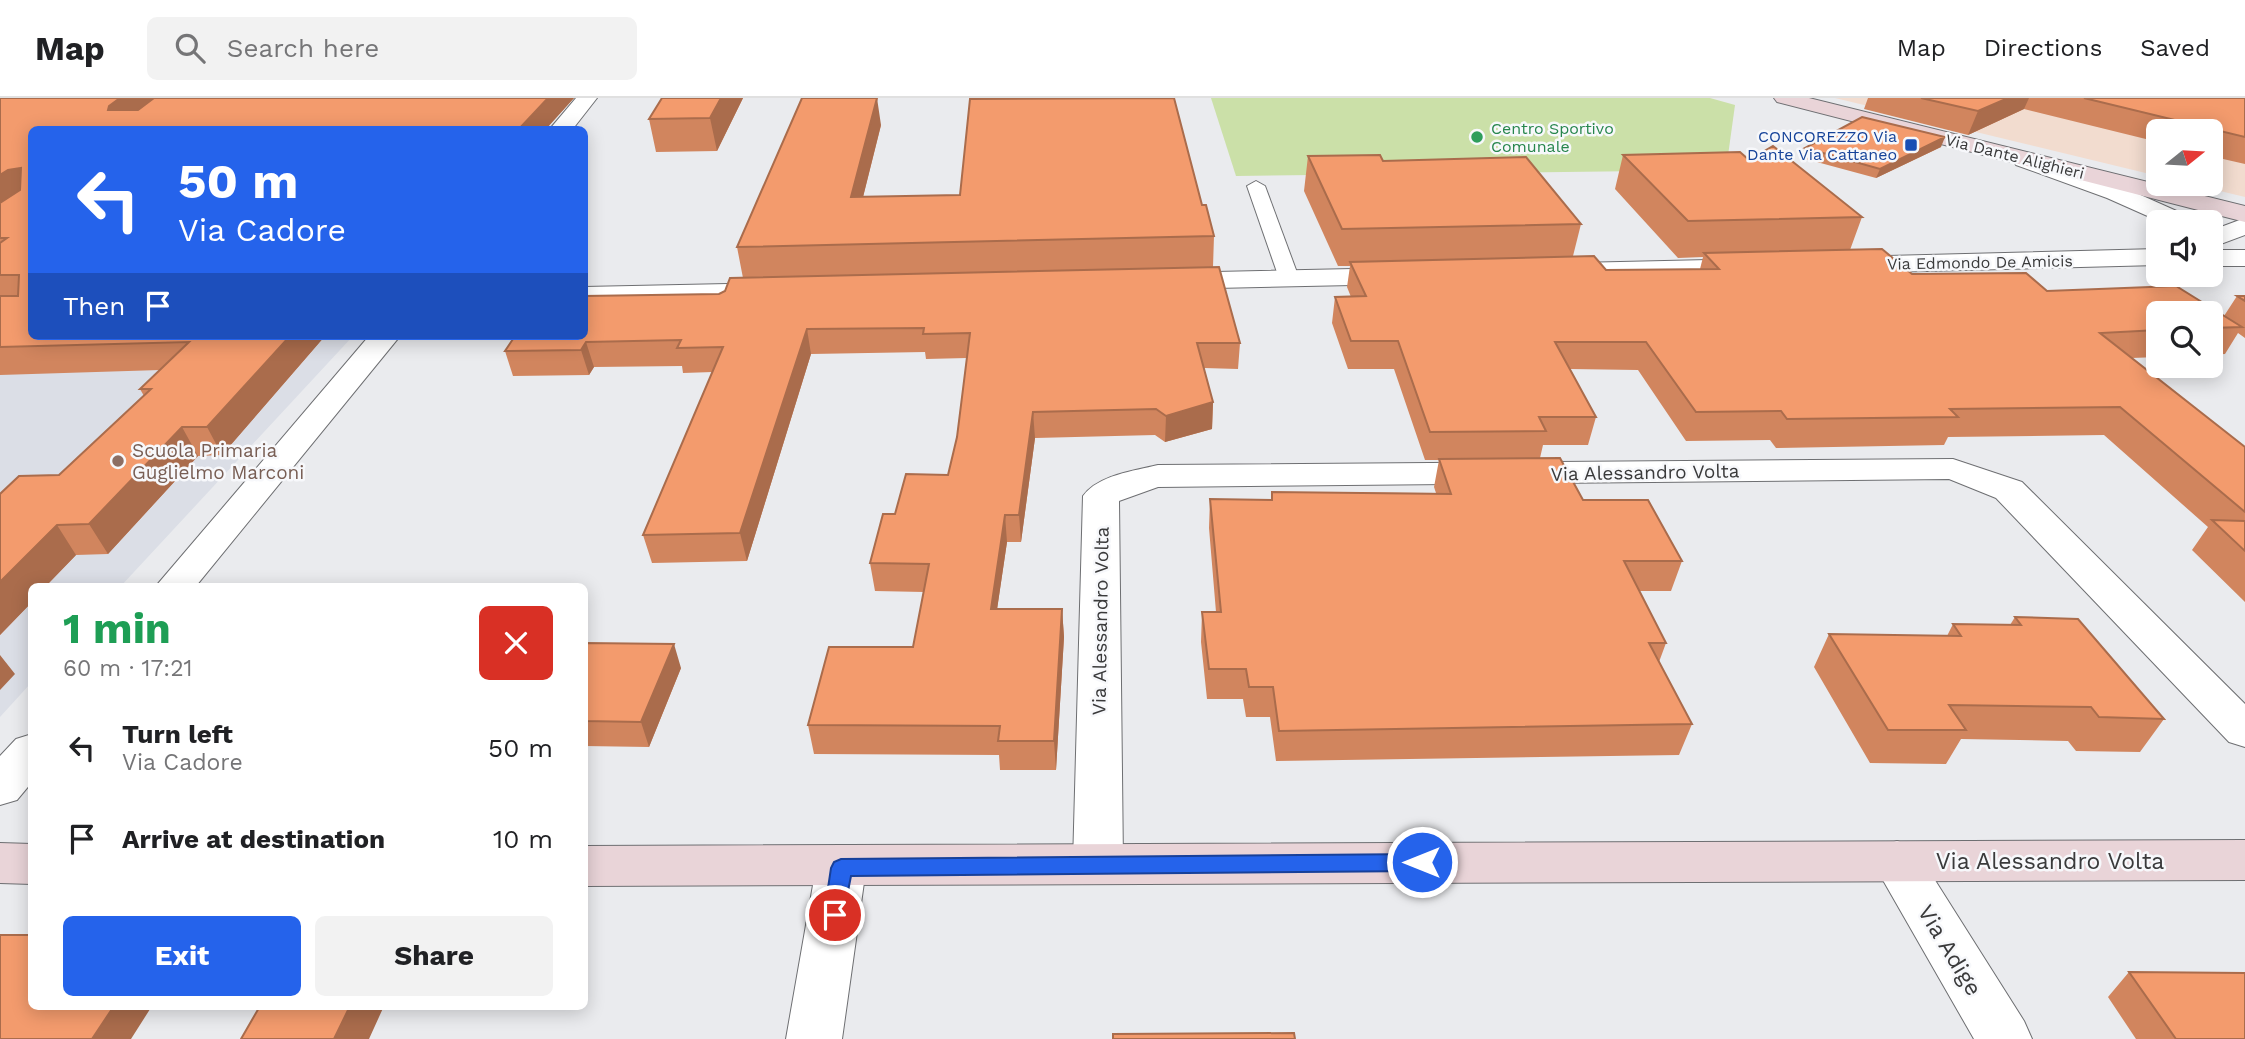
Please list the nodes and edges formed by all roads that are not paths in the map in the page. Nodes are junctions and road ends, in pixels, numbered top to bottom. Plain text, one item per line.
1 (587, 98) edge
2 (1784, 98) edge
3 (563, 126) edge
4 (2012, 155) junction
5 (1256, 186) dead end
6 (2154, 210) edge
7 (2245, 214) edge
8 (2245, 226) edge
9 (2223, 235) edge
10 (2146, 257) edge
11 (2223, 258) edge
12 (2245, 258) edge
13 (1821, 265) edge
14 (1779, 266) edge
15 (1545, 272) edge
16 (1421, 275) edge
17 (1289, 278) junction
18 (1151, 282) edge
19 (806, 290) edge
20 (588, 295) edge
21 (382, 340) edge
22 (178, 583) edge
23 (2245, 731) edge
24 (28, 755) edge
25 (0, 786) edge
26 (2245, 860) edge
27 (1898, 861) junction
28 (0, 863) edge
29 (1098, 863) junction
30 (28, 864) edge
31 (588, 866) edge
32 (841, 868) junction
33 (814, 1039) edge
34 (2004, 1039) edge

1 - 3 street
2 - 4 street, Via Dante Alighieri
4 - 6 street
4 - 7 street, Via Dante Alighieri
5 - 17 lane
8 - 9 street
10 - 13 street, Via Edmondo De Amicis
11 - 12 street
14 - 15 street
16 - 17 street
17 - 18 street
19 - 20 street
21 - 22 street
23 - 29 street, Via Alessandro Volta
24 - 25 street
26 - 27 street, Via Alessandro Volta
27 - 29 street, Via Alessandro Volta
27 - 34 street, Via Adige
28 - 30 street
29 - 32 street, Via Alessandro Volta
31 - 32 street, Via Alessandro Volta
32 - 33 street

